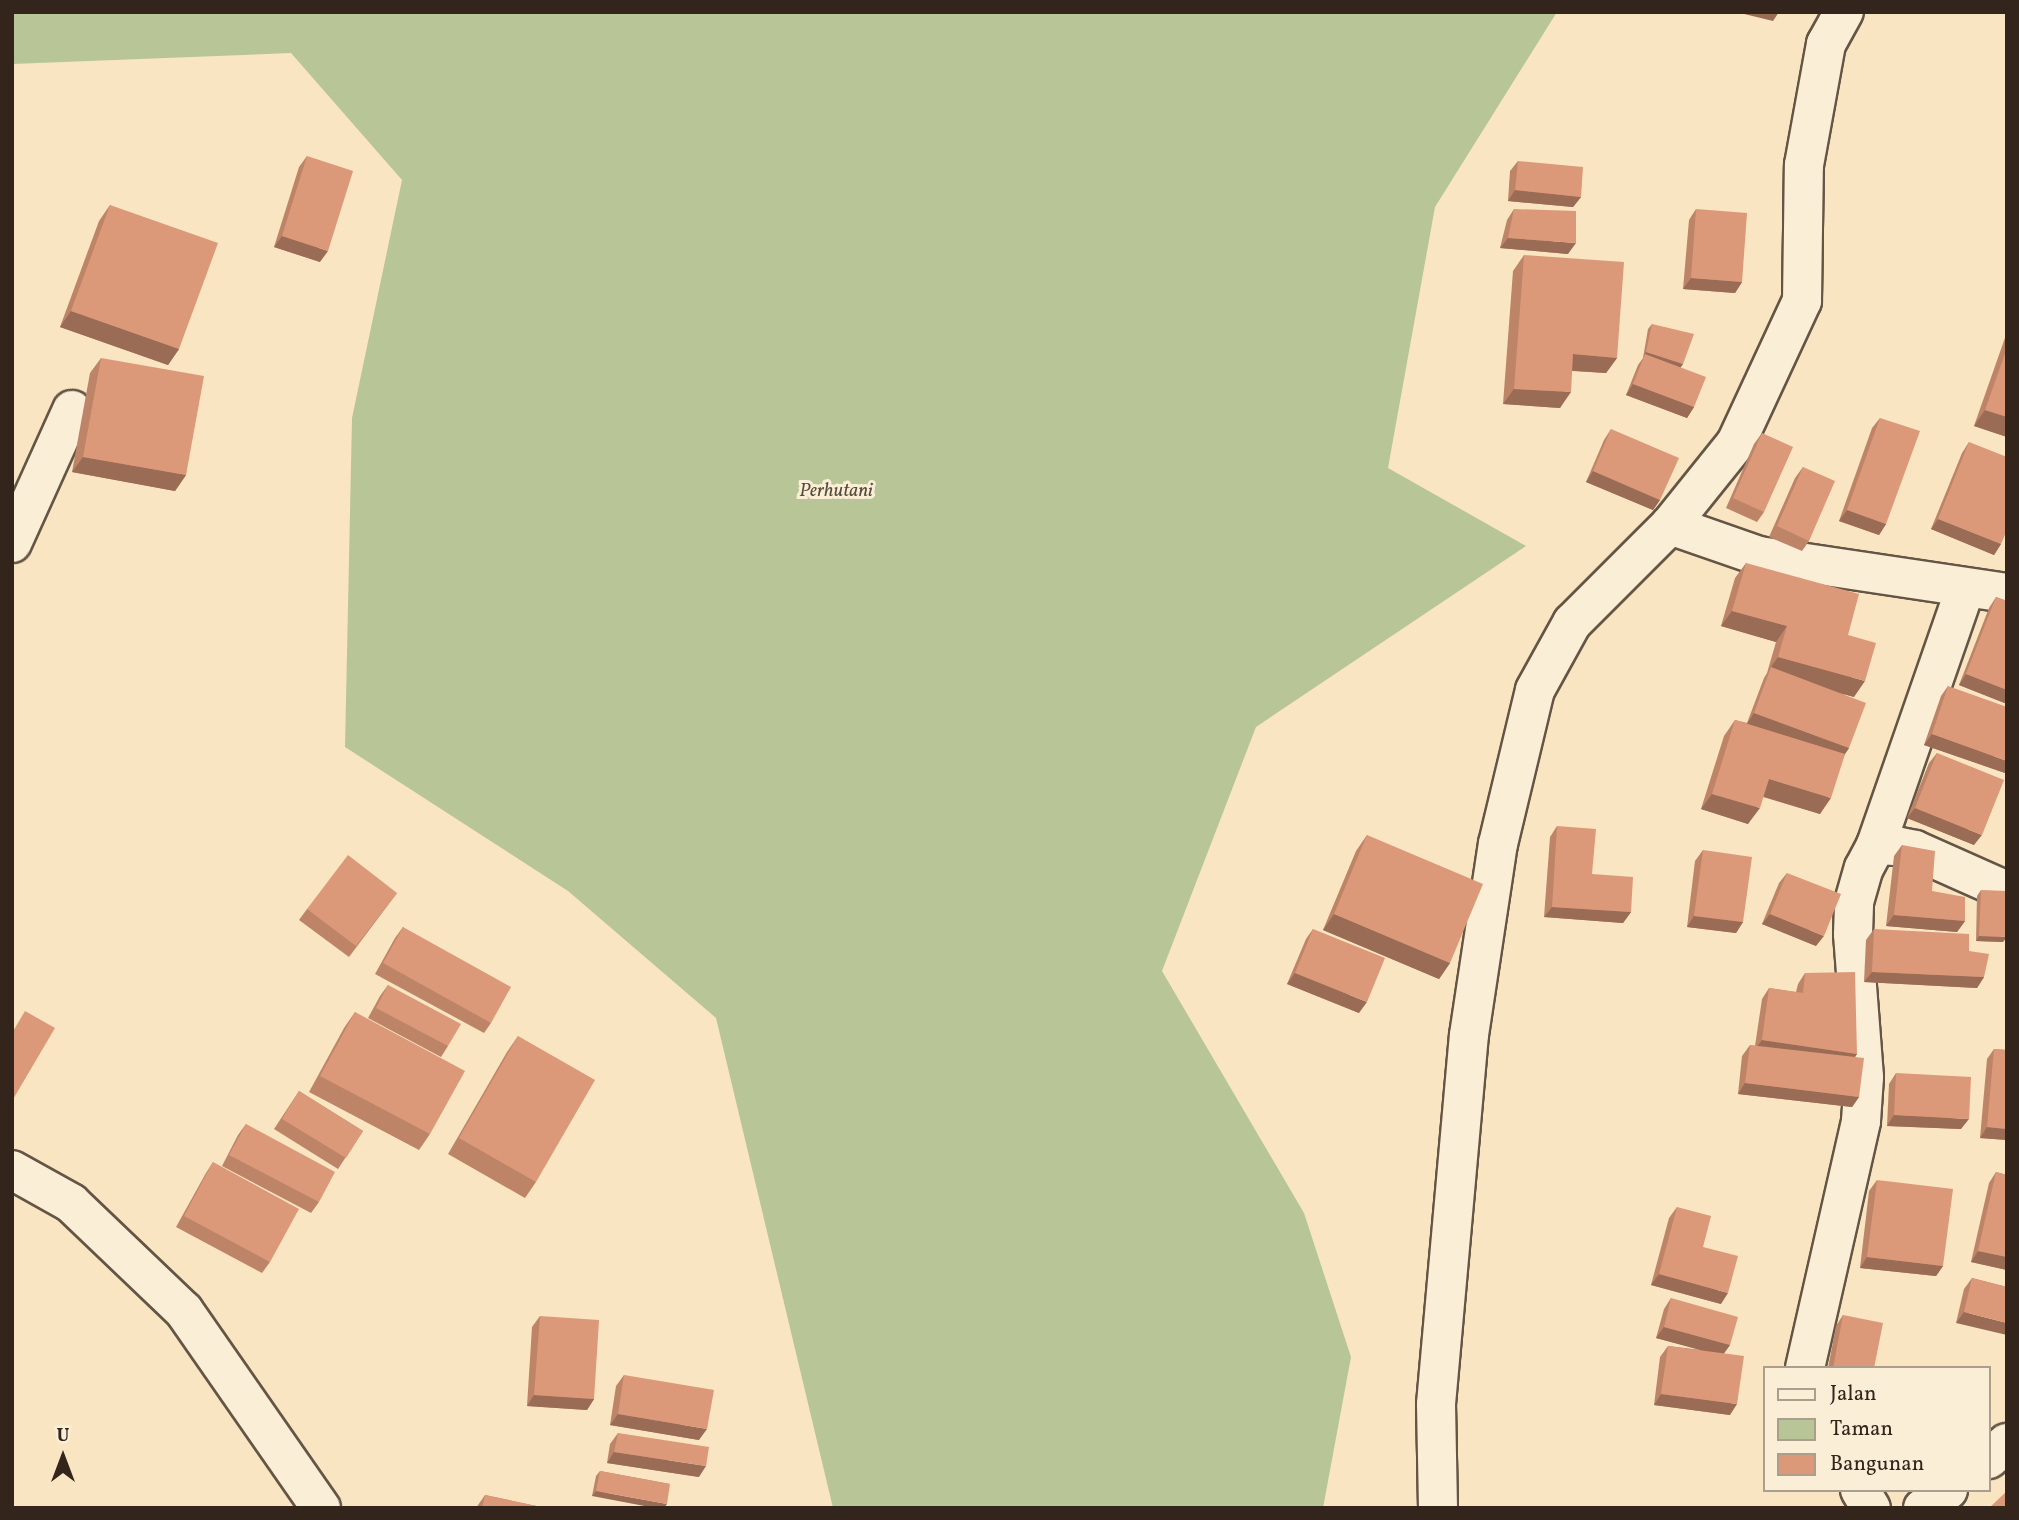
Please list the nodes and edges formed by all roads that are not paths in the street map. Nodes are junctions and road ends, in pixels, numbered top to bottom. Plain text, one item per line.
1 (1844, 12) edge
2 (72, 410) dead end
3 (1670, 526) junction
4 (12, 543) edge
5 (1965, 590) junction
6 (2007, 593) edge
7 (1876, 845) junction
8 (2007, 891) edge
9 (12, 1170) edge
10 (1805, 1366) edge
11 (2007, 1443) edge
12 (1991, 1458) edge
13 (1861, 1492) edge
14 (1945, 1492) edge
15 (321, 1508) edge
16 (1438, 1508) edge
17 (1871, 1508) edge
18 (1923, 1508) edge

1 - 3 street
2 - 4 street
3 - 5 street
3 - 16 street
5 - 6 street
5 - 7 street
7 - 8 street
7 - 10 street
9 - 15 street
11 - 12 street
13 - 17 street
14 - 18 street

